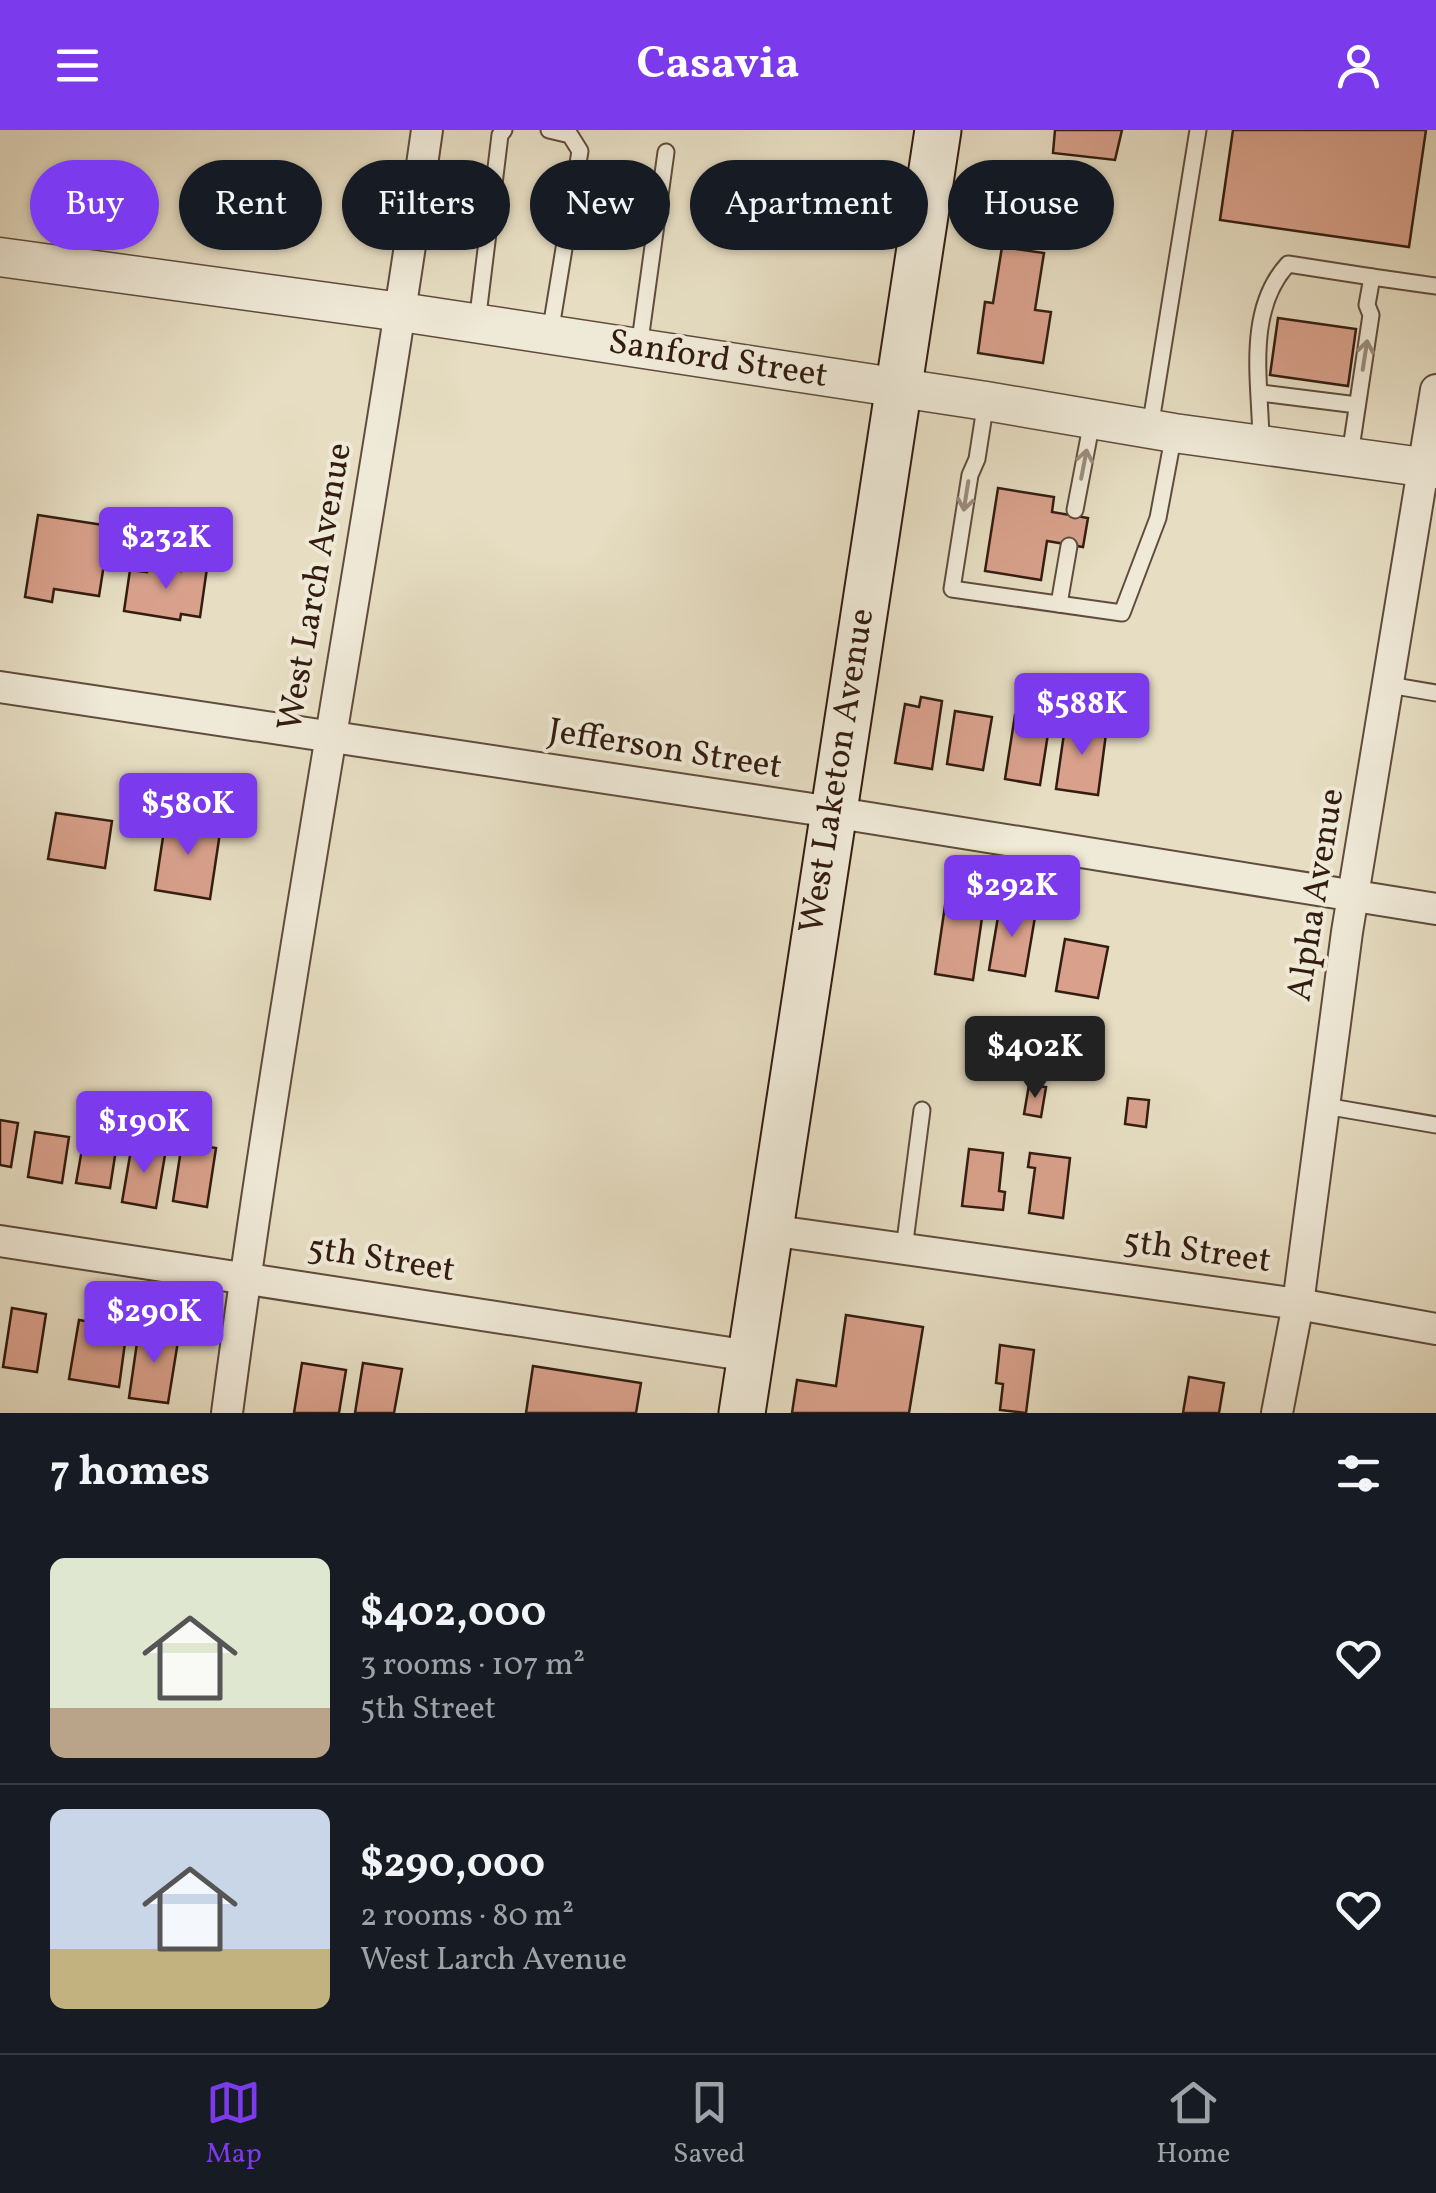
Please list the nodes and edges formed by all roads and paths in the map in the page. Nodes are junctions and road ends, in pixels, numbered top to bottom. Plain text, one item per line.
1 (427, 130) edge
2 (504, 130) edge
3 (549, 130) edge
4 (938, 130) edge
5 (1198, 130) edge
6 (570, 132) edge
7 (666, 152) dead end
8 (0, 257) edge
9 (1372, 277) junction
10 (1436, 286) edge
11 (401, 312) junction
12 (478, 323) junction
13 (550, 334) junction
14 (639, 348) junction
15 (896, 387) junction
16 (1436, 390) edge
17 (1261, 392) junction
18 (986, 400) junction
19 (1357, 405) junction
20 (1092, 418) junction
21 (1162, 430) junction
22 (1261, 444) junction
23 (1350, 457) junction
24 (1431, 468) edge
25 (1075, 510) dead end
26 (1068, 546) dead end
27 (1058, 604) junction
28 (1389, 686) junction
29 (0, 688) edge
30 (1436, 693) edge
31 (328, 738) junction
32 (832, 812) junction
33 (1354, 896) junction
34 (1436, 908) edge
35 (1324, 1106) junction
36 (922, 1110) dead end
37 (1436, 1125) edge
38 (769, 1230) junction
39 (0, 1241) edge
40 (904, 1249) junction
41 (246, 1278) junction
42 (1298, 1304) junction
43 (1436, 1329) edge
44 (750, 1356) junction
45 (226, 1413) edge
46 (742, 1413) edge
47 (1278, 1413) edge

1 - 11 street, West Larch Avenue
2 - 12 lane
3 - 6 lane
4 - 15 main road, West Laketon Avenue
5 - 21 lane
6 - 13 lane
7 - 14 lane
8 - 11 street, Sanford Street
9 - 10 lane
9 - 17 lane
19 -> 9 lane
11 - 12 street, Sanford Street
11 - 31 street, West Larch Avenue
12 - 13 street, Sanford Street
13 - 14 street, Sanford Street
14 - 15 street, Sanford Street
15 - 18 street, Sanford Street
15 - 32 main road, West Laketon Avenue
16 - 24 street, Alpha Avenue
17 - 19 lane
17 - 22 lane
18 - 20 street, Sanford Street
18 -> 27 lane
19 - 23 lane
20 - 21 street, Sanford Street
25 -> 20 lane
21 - 22 street, Sanford Street
21 - 27 lane
22 - 23 street, Sanford Street
23 - 24 street, Sanford Street
24 - 28 street, Alpha Avenue
26 - 27 lane
28 - 30 lane
28 - 33 street, Alpha Avenue
29 - 31 street, Jefferson Street
31 - 32 street, Jefferson Street
31 - 41 street, West Larch Avenue
32 - 33 street, Jefferson Street
32 - 38 main road, West Laketon Avenue
33 - 34 street, Jefferson Street
33 - 35 street, Alpha Avenue
35 - 37 lane
35 - 42 street, Alpha Avenue
36 - 40 lane
38 - 40 street, 5th Street
38 - 44 main road, West Laketon Avenue
39 - 41 street, 5th Street
40 - 42 street, 5th Street
41 - 44 street, 5th Street
41 - 45 street, West Larch Avenue
42 - 43 street, 5th Street
42 - 47 street, Alpha Avenue
44 - 46 main road, West Laketon Avenue

